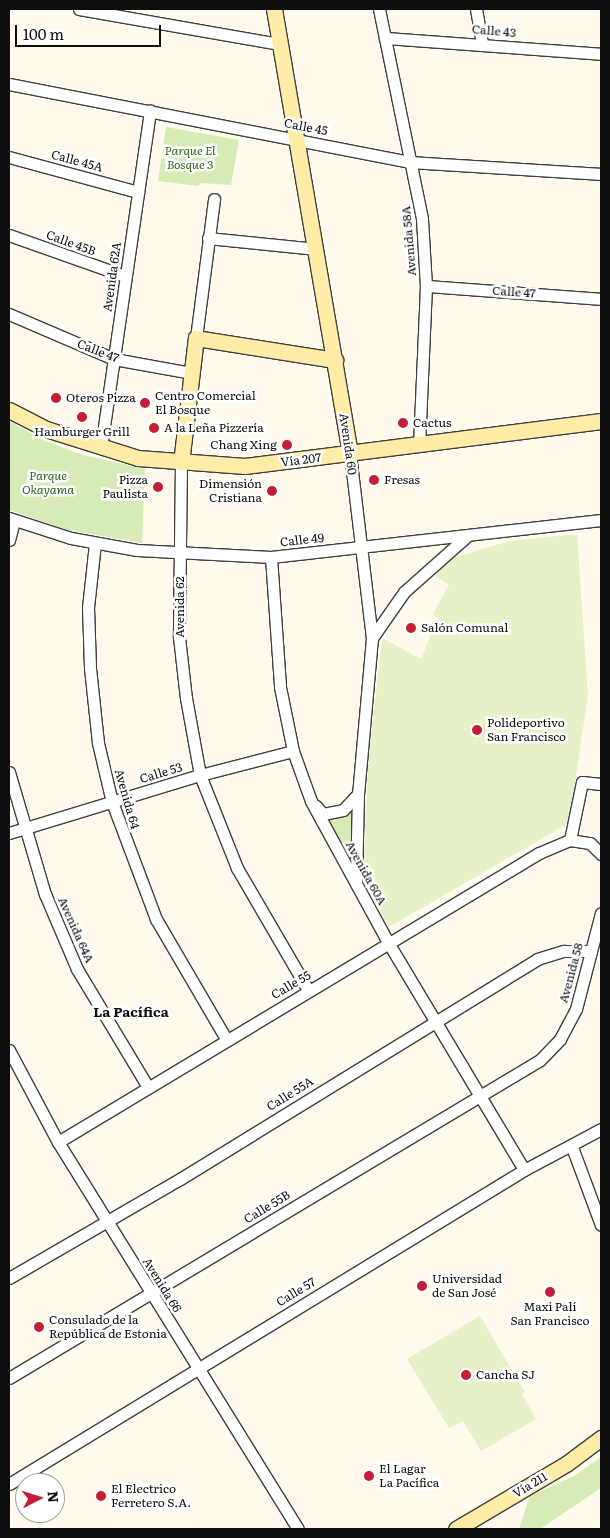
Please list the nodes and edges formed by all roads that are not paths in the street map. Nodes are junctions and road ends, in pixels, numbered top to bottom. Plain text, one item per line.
1 (79, 9) edge
2 (274, 9) edge
3 (379, 9) edge
4 (476, 9) edge
5 (385, 38) junction
6 (482, 43) junction
7 (280, 44) junction
8 (601, 54) edge
9 (9, 84) edge
10 (150, 111) junction
11 (296, 139) junction
12 (9, 157) edge
13 (411, 162) junction
14 (601, 174) edge
15 (138, 192) junction
16 (214, 199) dead end
17 (9, 235) edge
18 (208, 238) junction
19 (316, 250) junction
20 (125, 276) junction
21 (426, 286) junction
22 (601, 299) edge
23 (9, 314) edge
24 (196, 338) junction
25 (114, 359) junction
26 (335, 360) junction
27 (191, 373) junction
28 (9, 410) edge
29 (601, 422) edge
30 (419, 444) junction
31 (102, 447) junction
32 (350, 454) junction
33 (181, 463) junction
34 (12, 520) edge
35 (601, 520) edge
36 (466, 537) junction
37 (9, 540) edge
38 (95, 543) junction
39 (361, 548) junction
40 (180, 555) junction
41 (271, 557) junction
42 (372, 638) junction
43 (293, 751) junction
44 (9, 772) edge
45 (200, 775) junction
46 (601, 784) edge
47 (358, 794) junction
48 (311, 801) junction
49 (112, 802) junction
50 (24, 829) junction
51 (9, 834) edge
52 (570, 840) junction
53 (601, 854) edge
54 (356, 882) junction
55 (601, 913) edge
56 (389, 944) junction
57 (591, 951) junction
58 (308, 990) junction
59 (434, 1021) junction
60 (226, 1039) junction
61 (9, 1050) edge
62 (540, 1060) joint
63 (148, 1087) junction
64 (480, 1095) junction
65 (601, 1129) edge
66 (58, 1142) junction
67 (572, 1147) junction
68 (524, 1170) junction
69 (106, 1219) junction
70 (601, 1225) edge
71 (9, 1278) edge
72 (151, 1293) junction
73 (197, 1368) junction
74 (9, 1378) edge
75 (601, 1438) edge
76 (9, 1484) edge
77 (298, 1529) edge
78 (456, 1529) edge

1 - 7 street
2 - 7 main road, Avenida 60
3 - 5 street, Avenida 58A
4 - 6 street
5 - 6 street, Calle 43
5 - 13 street, Avenida 58A
6 - 8 street, Calle 43
7 - 11 main road, Avenida 60
9 - 10 street, Calle 45
10 - 11 street, Calle 45
10 - 15 street, Avenida 62A
11 - 13 street, Calle 45
11 - 19 main road, Avenida 60
12 - 15 street, Calle 45A
13 - 14 street, Calle 45
13 - 21 street, Avenida 58A
15 - 20 street, Avenida 62A
16 - 18 street, Avenida 62
17 - 20 street, Calle 45B
18 - 19 street
18 - 24 street, Avenida 62
19 - 26 main road, Avenida 60
20 - 25 street, Avenida 62A
21 - 22 street, Calle 47
21 - 30 street, Avenida 58A
23 - 25 street, Calle 47
24 - 26 main road
24 - 27 main road, Avenida 62
25 - 27 street, Calle 47
25 - 31 street, Avenida 62A
26 - 32 main road, Avenida 60
27 - 33 main road, Avenida 62
28 - 31 main road, Vía 207
29 - 30 main road, Vía 207
30 - 32 main road, Vía 207
31 - 33 main road, Vía 207
32 - 33 main road, Vía 207
32 - 39 street, Avenida 60
33 - 40 street, Avenida 62
34 - 37 street
34 - 38 street, Calle 49
35 - 36 street, Calle 49
36 - 39 street, Calle 49
36 - 42 street
38 - 40 street, Calle 49
38 - 49 street, Avenida 64
39 - 41 street, Calle 49
39 - 42 street, Avenida 60
40 - 41 street, Calle 49
40 - 45 street, Avenida 62
41 - 43 street, Avenida 60A
42 - 47 street, Avenida 60
43 - 45 street, Calle 53
43 - 48 street, Avenida 60A
44 - 50 street, Avenida 64A
45 - 49 street, Calle 53
45 - 58 street, Avenida 62
46 - 52 street
47 - 48 street
47 - 54 street, Avenida 60
48 - 54 street, Avenida 60A
49 - 50 street, Calle 53
49 - 60 street, Avenida 64
50 - 51 street, Calle 53
50 - 63 street, Avenida 64A
52 - 53 street
52 - 56 street, Calle 55
54 - 56 street, Avenida 60A
55 - 57 street, Avenida 58
56 - 58 street, Calle 55
56 - 59 street, Avenida 60A
57 - 59 street, Calle 55A
57 - 62 street, Avenida 58
58 - 60 street, Calle 55
59 - 64 street, Avenida 60A
59 - 69 street, Calle 55A
60 - 63 street, Calle 55
61 - 66 street, Avenida 66
62 - 64 street, Calle 55B
63 - 66 street, Calle 55
64 - 68 street, Avenida 60A
64 - 72 street, Calle 55B
65 - 67 street, Calle 57
66 - 69 street, Avenida 66
67 - 68 street, Calle 57
67 - 70 street
68 - 73 street, Calle 57
69 - 71 street, Calle 55A
69 - 72 street, Avenida 66
72 - 73 street, Avenida 66
72 - 74 street, Calle 55B
73 - 76 street, Calle 57
73 - 77 street, Avenida 66
75 - 78 main road, Vía 211

